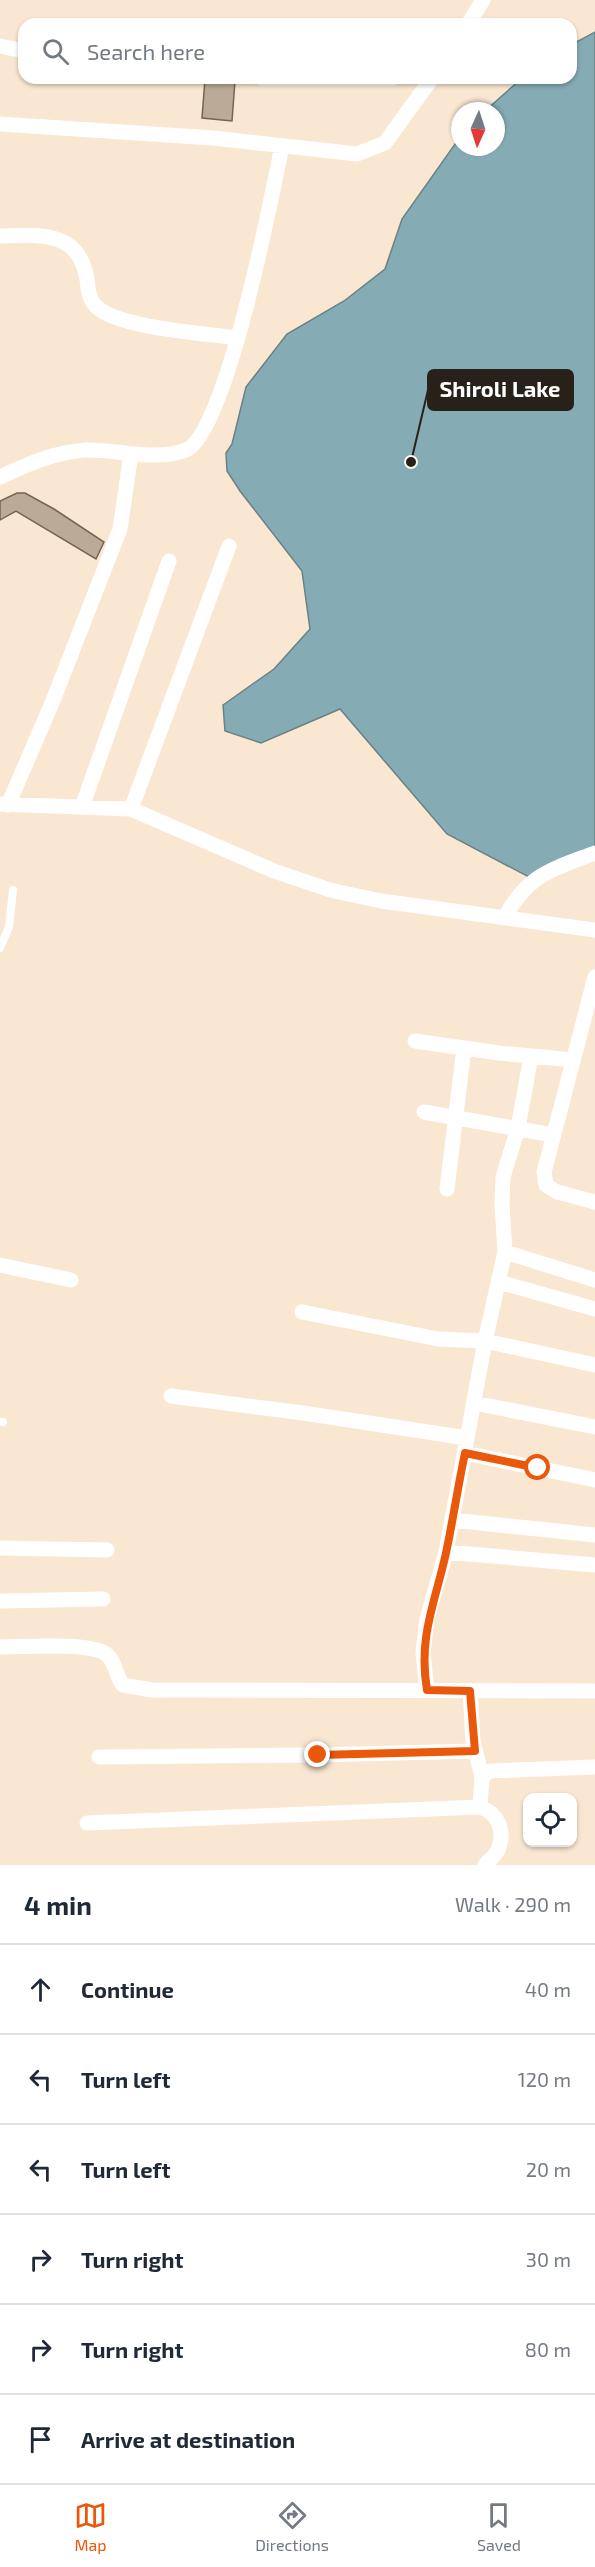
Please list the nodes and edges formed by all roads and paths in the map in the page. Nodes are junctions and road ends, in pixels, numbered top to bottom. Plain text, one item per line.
1 (483, 0) edge
2 (472, 18) edge
3 (0, 46) edge
4 (18, 50) edge
5 (428, 84) edge
6 (0, 124) edge
7 (282, 146) junction
8 (0, 236) edge
9 (236, 338) junction
10 (131, 454) junction
11 (0, 477) edge
12 (229, 546) dead end
13 (169, 561) dead end
14 (4, 805) edge
15 (82, 807) junction
16 (131, 809) junction
17 (595, 853) edge
18 (13, 890) dead end
19 (505, 917) junction
20 (595, 930) edge
21 (0, 948) edge
22 (595, 977) edge
23 (415, 1041) dead end
24 (464, 1048) junction
25 (531, 1056) junction
26 (573, 1060) junction
27 (424, 1112) dead end
28 (455, 1118) junction
29 (518, 1128) junction
30 (553, 1135) junction
31 (447, 1189) dead end
32 (595, 1202) edge
33 (505, 1252) junction
34 (0, 1264) edge
35 (71, 1280) dead end
36 (595, 1280) edge
37 (500, 1282) junction
38 (595, 1309) edge
39 (302, 1312) dead end
40 (485, 1341) junction
41 (595, 1365) edge
42 (171, 1396) dead end
43 (474, 1403) junction
44 (595, 1427) edge
45 (466, 1446) junction
46 (595, 1480) edge
47 (452, 1520) junction
48 (595, 1535) edge
49 (0, 1548) edge
50 (107, 1550) dead end
51 (446, 1552) junction
52 (595, 1565) edge
53 (103, 1599) dead end
54 (0, 1600) edge
55 (0, 1647) edge
56 (427, 1690) junction
57 (470, 1691) junction
58 (595, 1691) edge
59 (475, 1751) junction
60 (99, 1757) dead end
61 (595, 1767) edge
62 (482, 1777) junction
63 (480, 1807) junction
64 (87, 1823) dead end
65 (485, 1865) edge

1 - 2 street
3 - 4 street
5 - 7 street
6 - 7 street
7 - 9 street
8 - 9 street
9 - 10 street
10 - 11 street
10 - 14 street
12 - 16 street
13 - 15 street
14 - 15 street
15 - 16 street
16 - 19 street
17 - 19 street
18 - 21 lane
19 - 20 street
22 - 26 street
23 - 24 street
24 - 25 street
24 - 28 street
25 - 26 street
25 - 29 street
26 - 30 street
27 - 28 street
28 - 29 street
28 - 31 street
29 - 30 street
29 - 33 street
30 - 32 street
33 - 36 street
33 - 37 street
34 - 35 street
37 - 38 street
37 - 40 street
39 - 40 street
40 - 41 street
40 - 43 street
42 - 45 street
43 - 44 street
43 - 45 street
45 - 46 street
45 - 47 street
47 - 48 street
47 - 51 street
49 - 50 street
51 - 52 street
51 - 56 street
53 - 54 street
55 - 56 street
56 - 57 street
57 - 58 street
57 - 59 street
59 - 60 street
59 - 62 street
61 - 62 street
62 - 63 street
63 - 64 street
63 - 65 street

